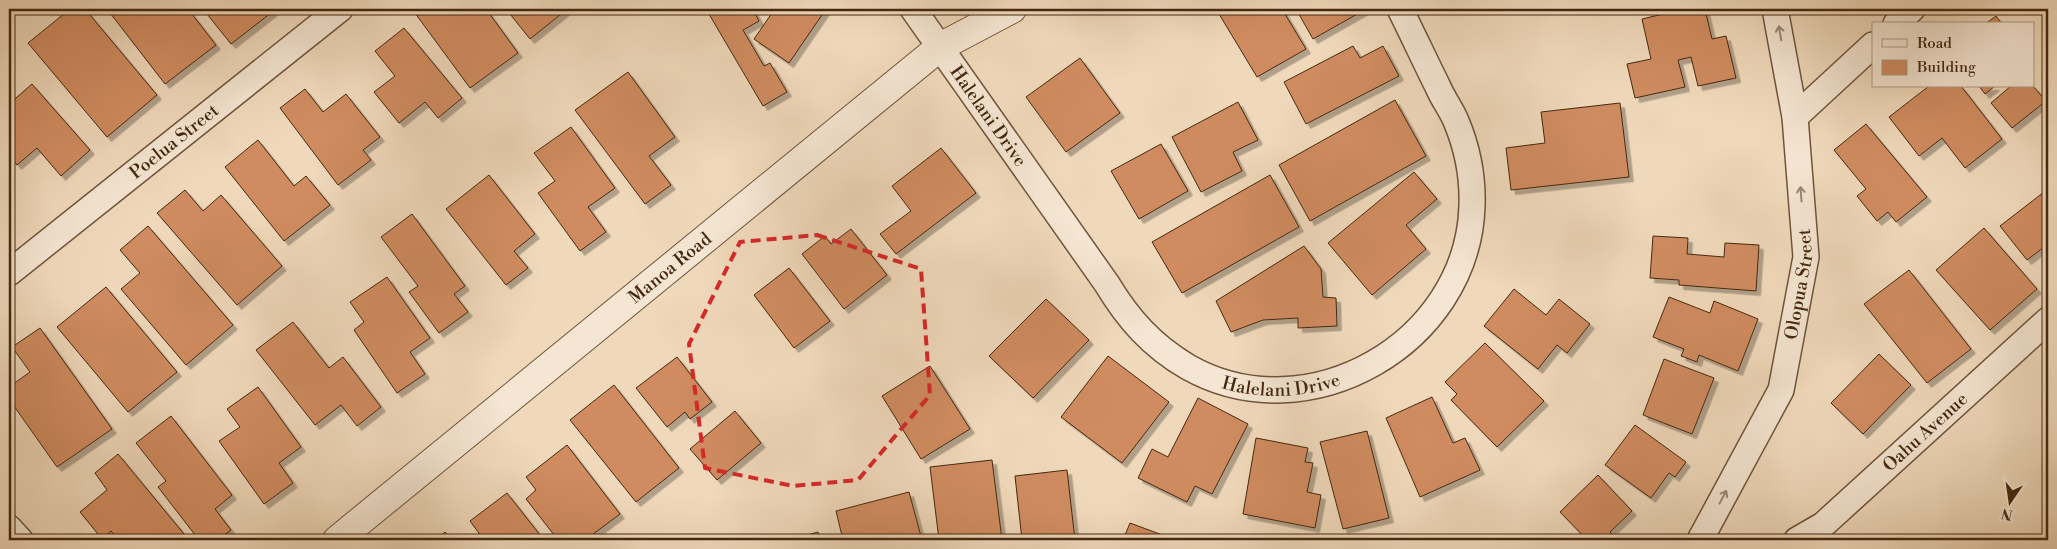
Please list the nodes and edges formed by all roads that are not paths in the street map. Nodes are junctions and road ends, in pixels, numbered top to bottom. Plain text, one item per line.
1 (340, 9) edge
2 (913, 9) edge
3 (1012, 9) edge
4 (1400, 9) edge
5 (1776, 9) edge
6 (1912, 9) edge
7 (1898, 22) edge
8 (1872, 45) edge
9 (940, 48) junction
10 (1795, 117) junction
11 (9, 273) edge
12 (2048, 320) edge
13 (9, 528) edge
14 (20, 540) edge
15 (336, 540) edge
16 (1700, 540) edge
17 (1797, 540) edge

1 - 11 street, Poelua Street
2 - 9 street, Halelani Drive
3 - 9 street, Manoa Road
4 - 9 street, Halelani Drive
10 -> 5 street, Olopua Street
6 - 7 street
8 - 10 street
9 - 15 street, Manoa Road
16 -> 10 street, Olopua Street
12 - 17 street, Oahu Avenue
13 - 14 street

